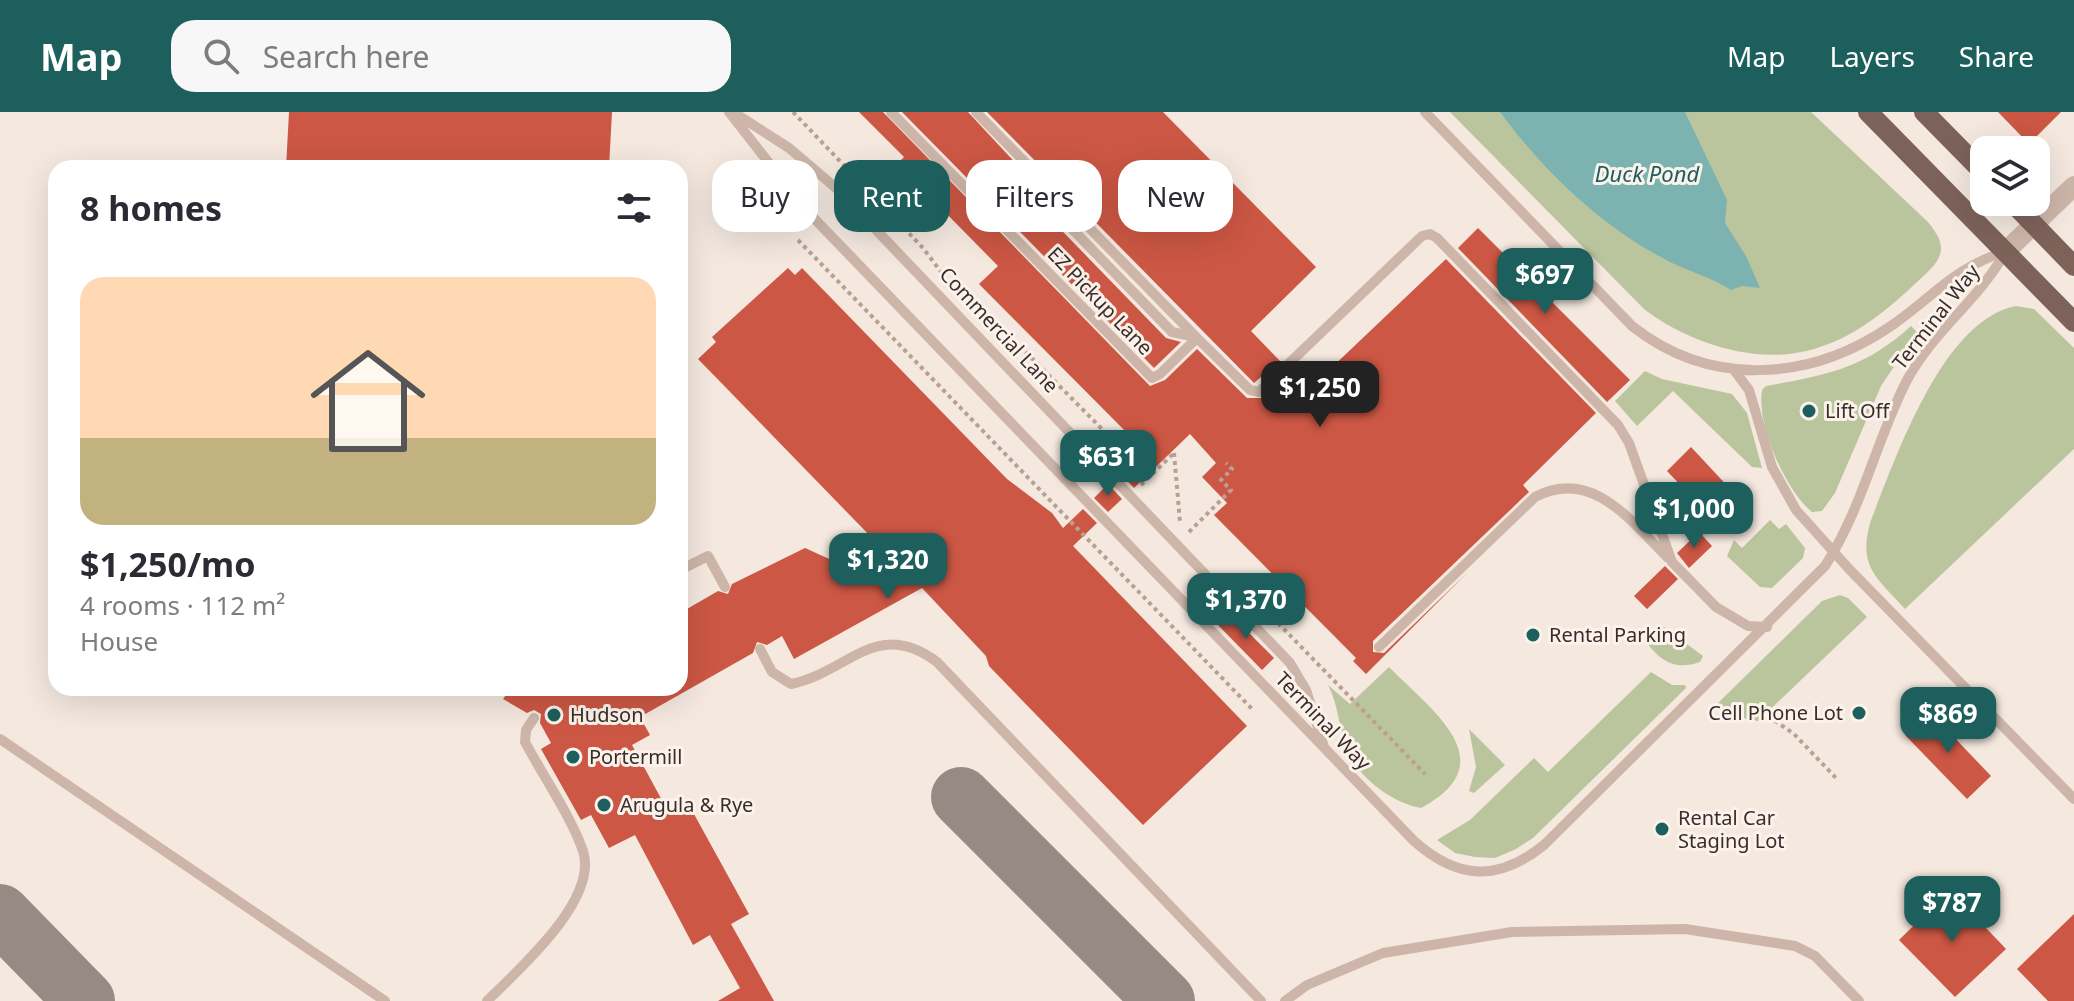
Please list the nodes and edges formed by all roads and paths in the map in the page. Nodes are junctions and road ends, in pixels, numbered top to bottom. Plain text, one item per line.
1 (731, 112) edge
2 (793, 112) edge
3 (891, 112) edge
4 (976, 112) edge
5 (1425, 112) edge
6 (1868, 112) edge
7 (1924, 112) edge
8 (1970, 159) edge
9 (2074, 186) edge
10 (2026, 216) edge
11 (2034, 224) junction
12 (798, 240) dead end
13 (2006, 251) junction
14 (2074, 266) edge
15 (948, 282) dead end
16 (965, 305) dead end
17 (2074, 322) edge
18 (1197, 338) junction
19 (1734, 370) junction
20 (1109, 451) dead end
21 (1226, 463) dead end
22 (1131, 473) dead end
23 (1180, 522) dead end
24 (1189, 532) dead end
25 (1834, 553) junction
26 (1672, 562) junction
27 (688, 566) edge
28 (1229, 573) dead end
29 (725, 587) dead end
30 (1767, 627) junction
31 (1379, 647) dead end
32 (760, 649) dead end
33 (1254, 711) dead end
34 (1768, 716) dead end
35 (534, 718) dead end
36 (0, 739) edge
37 (1325, 749) junction
38 (1425, 774) dead end
39 (1836, 778) dead end
40 (2074, 799) edge
41 (385, 1001) edge
42 (487, 1001) edge
43 (1261, 1001) edge
44 (1285, 1001) edge
45 (1859, 1001) edge

1 - 37 lane, Terminal Way
1 - 37 lane, Commercial Lane
2 - 15 path
3 - 18 lane, EZ Pickup Lane
4 - 18 lane
5 - 19 lane, Terminal Way
6 - 13 main road
7 - 8 main road
9 - 11 street
10 - 11 main road
11 - 13 street
11 - 14 main road
12 - 33 path
13 - 17 main road
13 - 19 lane, Terminal Way
13 - 25 lane, Terminal Way
16 - 20 path
18 - 26 lane
19 - 25 lane
21 - 24 path
22 - 23 path
25 - 30 lane, Terminal Way
25 - 40 lane
26 - 30 lane
26 - 31 lane
27 - 29 lane
28 - 38 path
30 - 37 lane, Terminal Way
32 - 43 lane
34 - 39 path
35 - 42 lane
36 - 41 lane
44 - 45 lane

